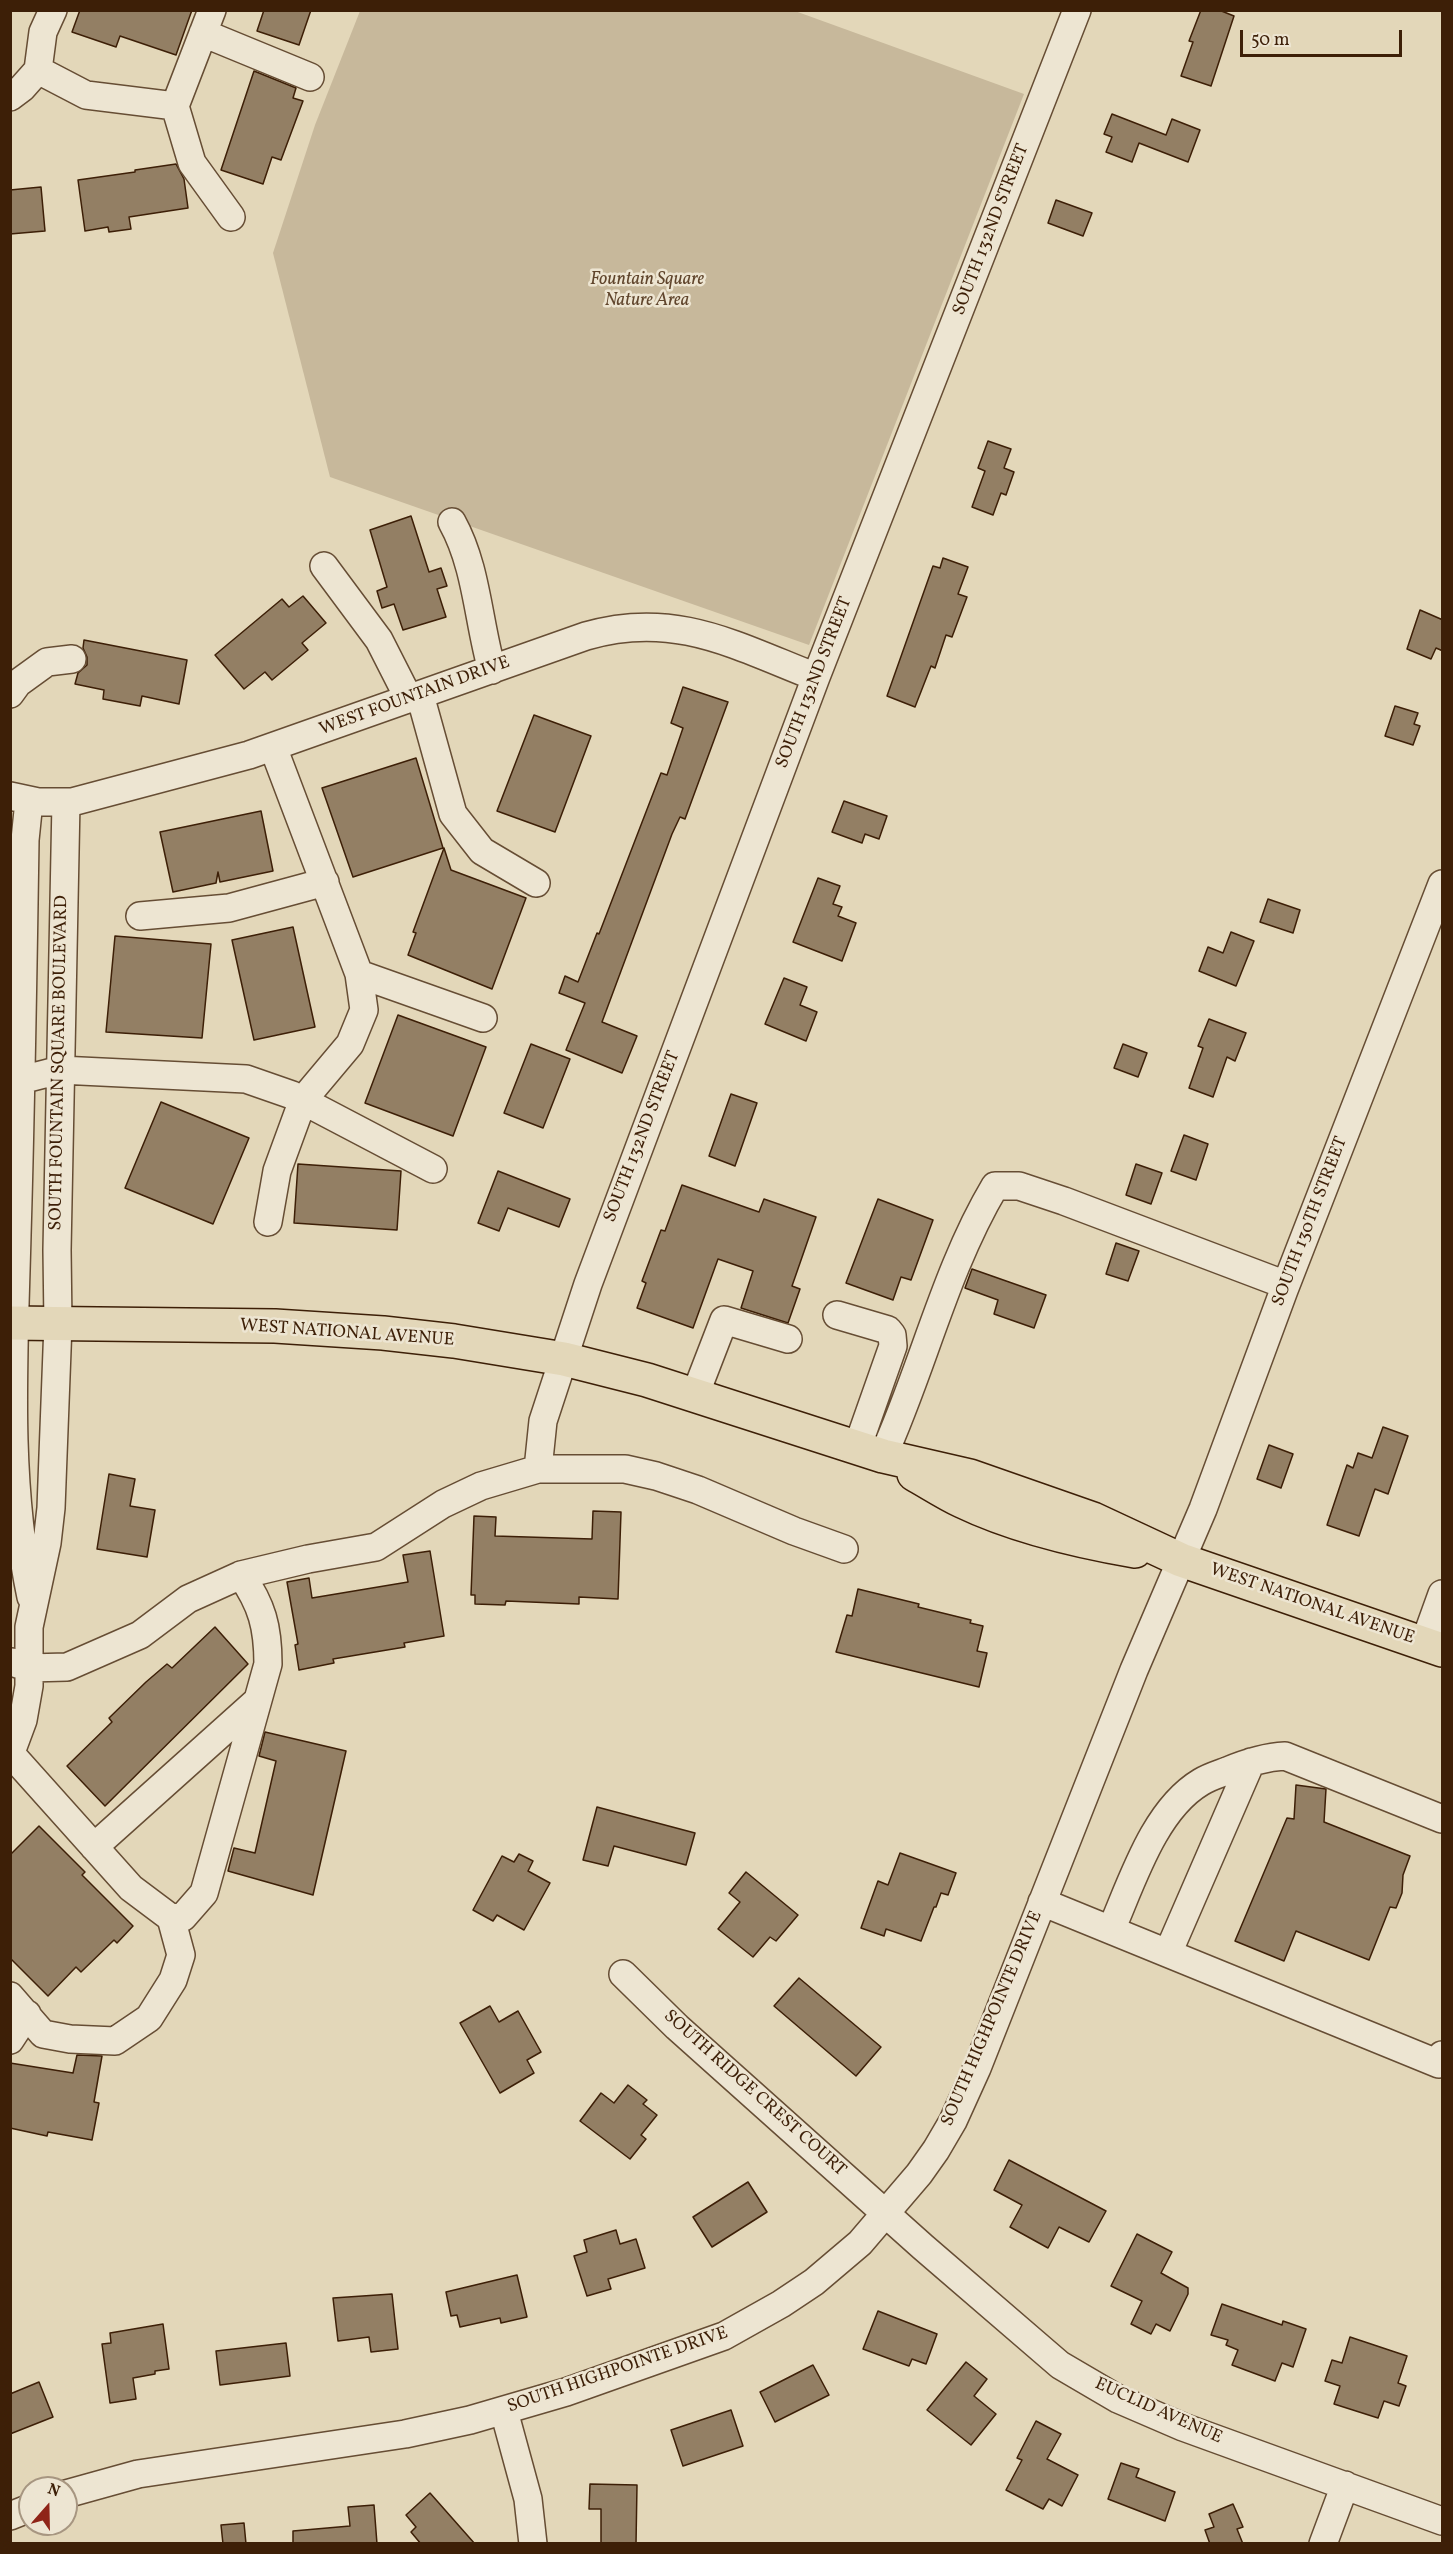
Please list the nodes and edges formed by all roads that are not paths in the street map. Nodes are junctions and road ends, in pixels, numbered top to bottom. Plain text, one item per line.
1 (53, 10) edge
2 (1077, 10) edge
3 (208, 22) edge
4 (38, 70) junction
5 (310, 77) dead end
6 (10, 97) edge
7 (175, 106) junction
8 (231, 217) dead end
9 (452, 522) dead end
10 (324, 566) dead end
11 (72, 659) dead end
12 (492, 670) junction
13 (816, 677) junction
14 (10, 694) edge
15 (415, 697) junction
16 (273, 747) junction
17 (20, 799) edge
18 (66, 802) junction
19 (325, 882) junction
20 (536, 883) dead end
21 (1443, 884) edge
22 (140, 916) dead end
23 (360, 974) junction
24 (483, 1018) dead end
25 (16, 1067) edge
26 (60, 1070) junction
27 (303, 1100) junction
28 (432, 1169) dead end
29 (268, 1222) dead end
30 (1286, 1285) junction
31 (837, 1315) dead end
32 (13, 1323) edge
33 (58, 1324) junction
34 (788, 1339) dead end
35 (564, 1359) junction
36 (695, 1395) junction
37 (870, 1452) junction
38 (13, 1455) edge
39 (53, 1455) junction
40 (538, 1469) junction
41 (844, 1549) dead end
42 (1181, 1560) junction
43 (241, 1575) junction
44 (1443, 1594) edge
45 (32, 1604) junction
46 (1433, 1647) edge
47 (20, 1665) edge
48 (258, 1701) junction
49 (11, 1755) edge
50 (1251, 1762) junction
51 (1443, 1819) edge
52 (94, 1847) junction
53 (1042, 1902) junction
54 (171, 1918) junction
55 (1111, 1930) junction
56 (1168, 1953) junction
57 (623, 1974) dead end
58 (19, 2005) edge
59 (10, 2040) edge
60 (1443, 2055) edge
61 (886, 2213) junction
62 (504, 2411) junction
63 (1345, 2485) junction
64 (78, 2491) edge
65 (1443, 2521) edge
66 (533, 2544) edge
67 (1323, 2544) edge

1 - 4 street
2 - 13 street, SOUTH 132ND STREET
3 - 5 street
3 - 7 street
4 - 6 street
4 - 7 street
7 - 8 street
9 - 12 street
10 - 15 street
11 - 14 street
12 - 13 street, WEST FOUNTAIN DRIVE
12 - 15 street, WEST FOUNTAIN DRIVE
13 - 35 street, SOUTH 132ND STREET
15 - 16 street, WEST FOUNTAIN DRIVE
15 - 20 street
16 - 18 street, WEST FOUNTAIN DRIVE
16 - 19 street
17 - 18 street, WEST FOUNTAIN DRIVE
17 - 25 street
18 - 26 street, SOUTH FOUNTAIN SQUARE BOULEVARD
19 - 22 street
19 - 23 street
21 - 30 street, SOUTH 130TH STREET
23 - 24 street
23 - 27 street
25 - 26 street
25 - 32 street
26 - 27 street
26 - 33 street, SOUTH FOUNTAIN SQUARE BOULEVARD
27 - 28 street
27 - 29 street
30 - 37 street
30 - 42 street, SOUTH 130TH STREET
31 - 37 street
32 - 33 main road, WEST NATIONAL AVENUE
32 - 38 street
33 - 35 main road, WEST NATIONAL AVENUE
33 - 39 street, SOUTH FOUNTAIN SQUARE BOULEVARD
34 - 36 street
35 - 36 main road, WEST NATIONAL AVENUE
35 - 40 street, SOUTH 132ND STREET
36 - 37 main road, WEST NATIONAL AVENUE
37 - 42 main road, WEST NATIONAL AVENUE
38 - 39 street
38 - 45 street
39 - 45 street, SOUTH FOUNTAIN SQUARE BOULEVARD
40 - 41 street
40 - 43 street
42 - 46 main road, WEST NATIONAL AVENUE
42 - 53 street, SOUTH HIGHPOINTE DRIVE
43 - 47 street
43 - 48 street
44 - 46 street
45 - 47 street
47 - 49 street
48 - 52 street
48 - 54 street
49 - 52 street
50 - 51 street
50 - 55 street
50 - 56 street
52 - 54 street
53 - 55 street
53 - 61 street, SOUTH HIGHPOINTE DRIVE
54 - 58 street
55 - 56 street
56 - 60 street
57 - 61 street, SOUTH RIDGE CREST COURT
58 - 59 street
61 - 62 street, SOUTH HIGHPOINTE DRIVE
61 - 63 street, EUCLID AVENUE
62 - 64 street, SOUTH HIGHPOINTE DRIVE
62 - 66 street
63 - 65 street, EUCLID AVENUE
63 - 67 street

